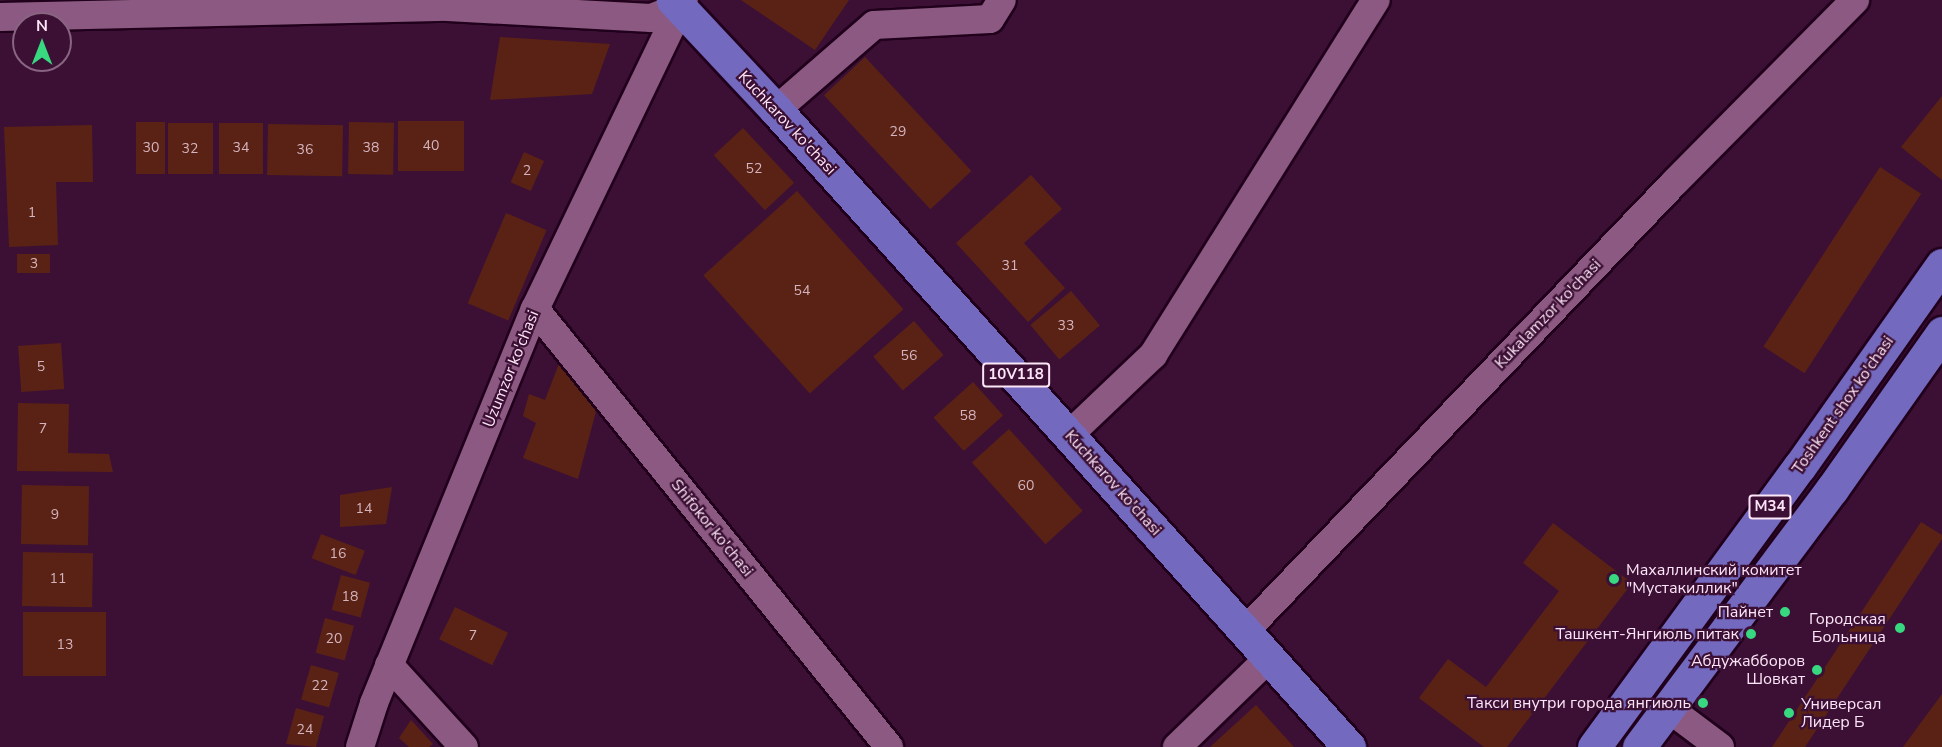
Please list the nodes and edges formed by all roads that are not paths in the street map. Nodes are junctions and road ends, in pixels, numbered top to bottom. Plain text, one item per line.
1 (1002, 0) edge
2 (1376, 0) edge
3 (1855, 0) edge
4 (677, 2) edge
5 (278, 5) edge
6 (0, 17) edge
7 (776, 110) junction
8 (1942, 266) edge
9 (535, 309) junction
10 (1942, 333) edge
11 (1070, 434) junction
12 (1245, 631) junction
13 (1269, 658) junction
14 (389, 665) junction
15 (1668, 708) junction
16 (360, 747) edge
17 (464, 747) edge
18 (889, 747) edge
19 (1177, 747) edge
20 (1349, 747) edge
21 (1594, 747) edge
22 (1639, 747) edge
23 (1720, 747) edge

1 - 7 street
2 - 11 street
3 - 12 street, Kukalamzor ko'chasi
4 - 5 street
4 - 7 main road, Kuchkarov ko'chasi / 10V118
4 - 9 street, Uzumzor ko'chasi
5 - 6 street
7 - 11 main road, Kuchkarov ko'chasi / 10V118
8 - 21 main road, Toshkent shox ko'chasi / M34
9 - 14 street, Uzumzor ko'chasi
9 - 18 street, Shifokor ko'chasi
10 - 15 main road, M34
11 - 12 main road, Kuchkarov ko'chasi / 10V118
12 - 13 main road, Kuchkarov ko'chasi / 10V118
13 - 19 street
13 - 20 main road, Kuchkarov ko'chasi / 10V118
14 - 16 street, Uzumzor ko'chasi
14 - 17 street
15 - 22 main road, M34
15 - 23 street

